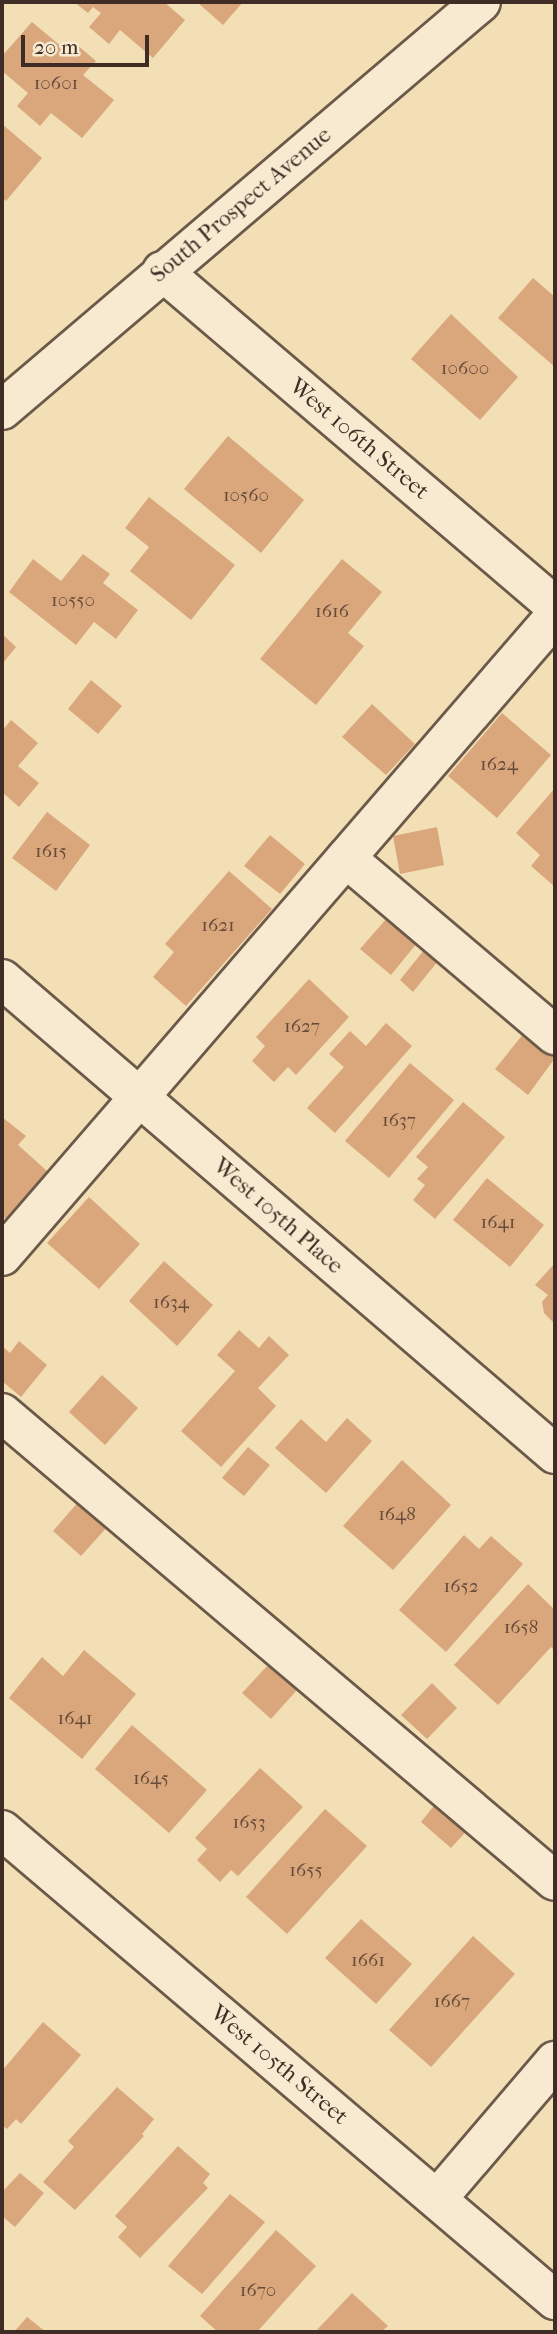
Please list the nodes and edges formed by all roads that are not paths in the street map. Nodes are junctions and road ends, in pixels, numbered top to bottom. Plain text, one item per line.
1 (481, 2) edge
2 (162, 271) junction
3 (2, 410) edge
4 (555, 606) edge
5 (555, 616) edge
6 (346, 858) junction
7 (2, 979) edge
8 (555, 1035) edge
9 (140, 1097) junction
10 (2, 1256) edge
11 (2, 1413) edge
12 (555, 1454) edge
13 (2, 1830) edge
14 (555, 1881) edge
15 (555, 2061) edge
16 (437, 2199) junction
17 (555, 2300) edge

1 - 2 street, South Prospect Avenue
2 - 3 street, South Prospect Avenue
2 - 4 street, West 106th Street
5 - 6 street
6 - 8 street
6 - 9 street
7 - 9 street, West 105th Place
9 - 10 street
9 - 12 street, West 105th Place
11 - 14 street
13 - 16 street, West 105th Street
15 - 16 street
16 - 17 street, West 105th Street

